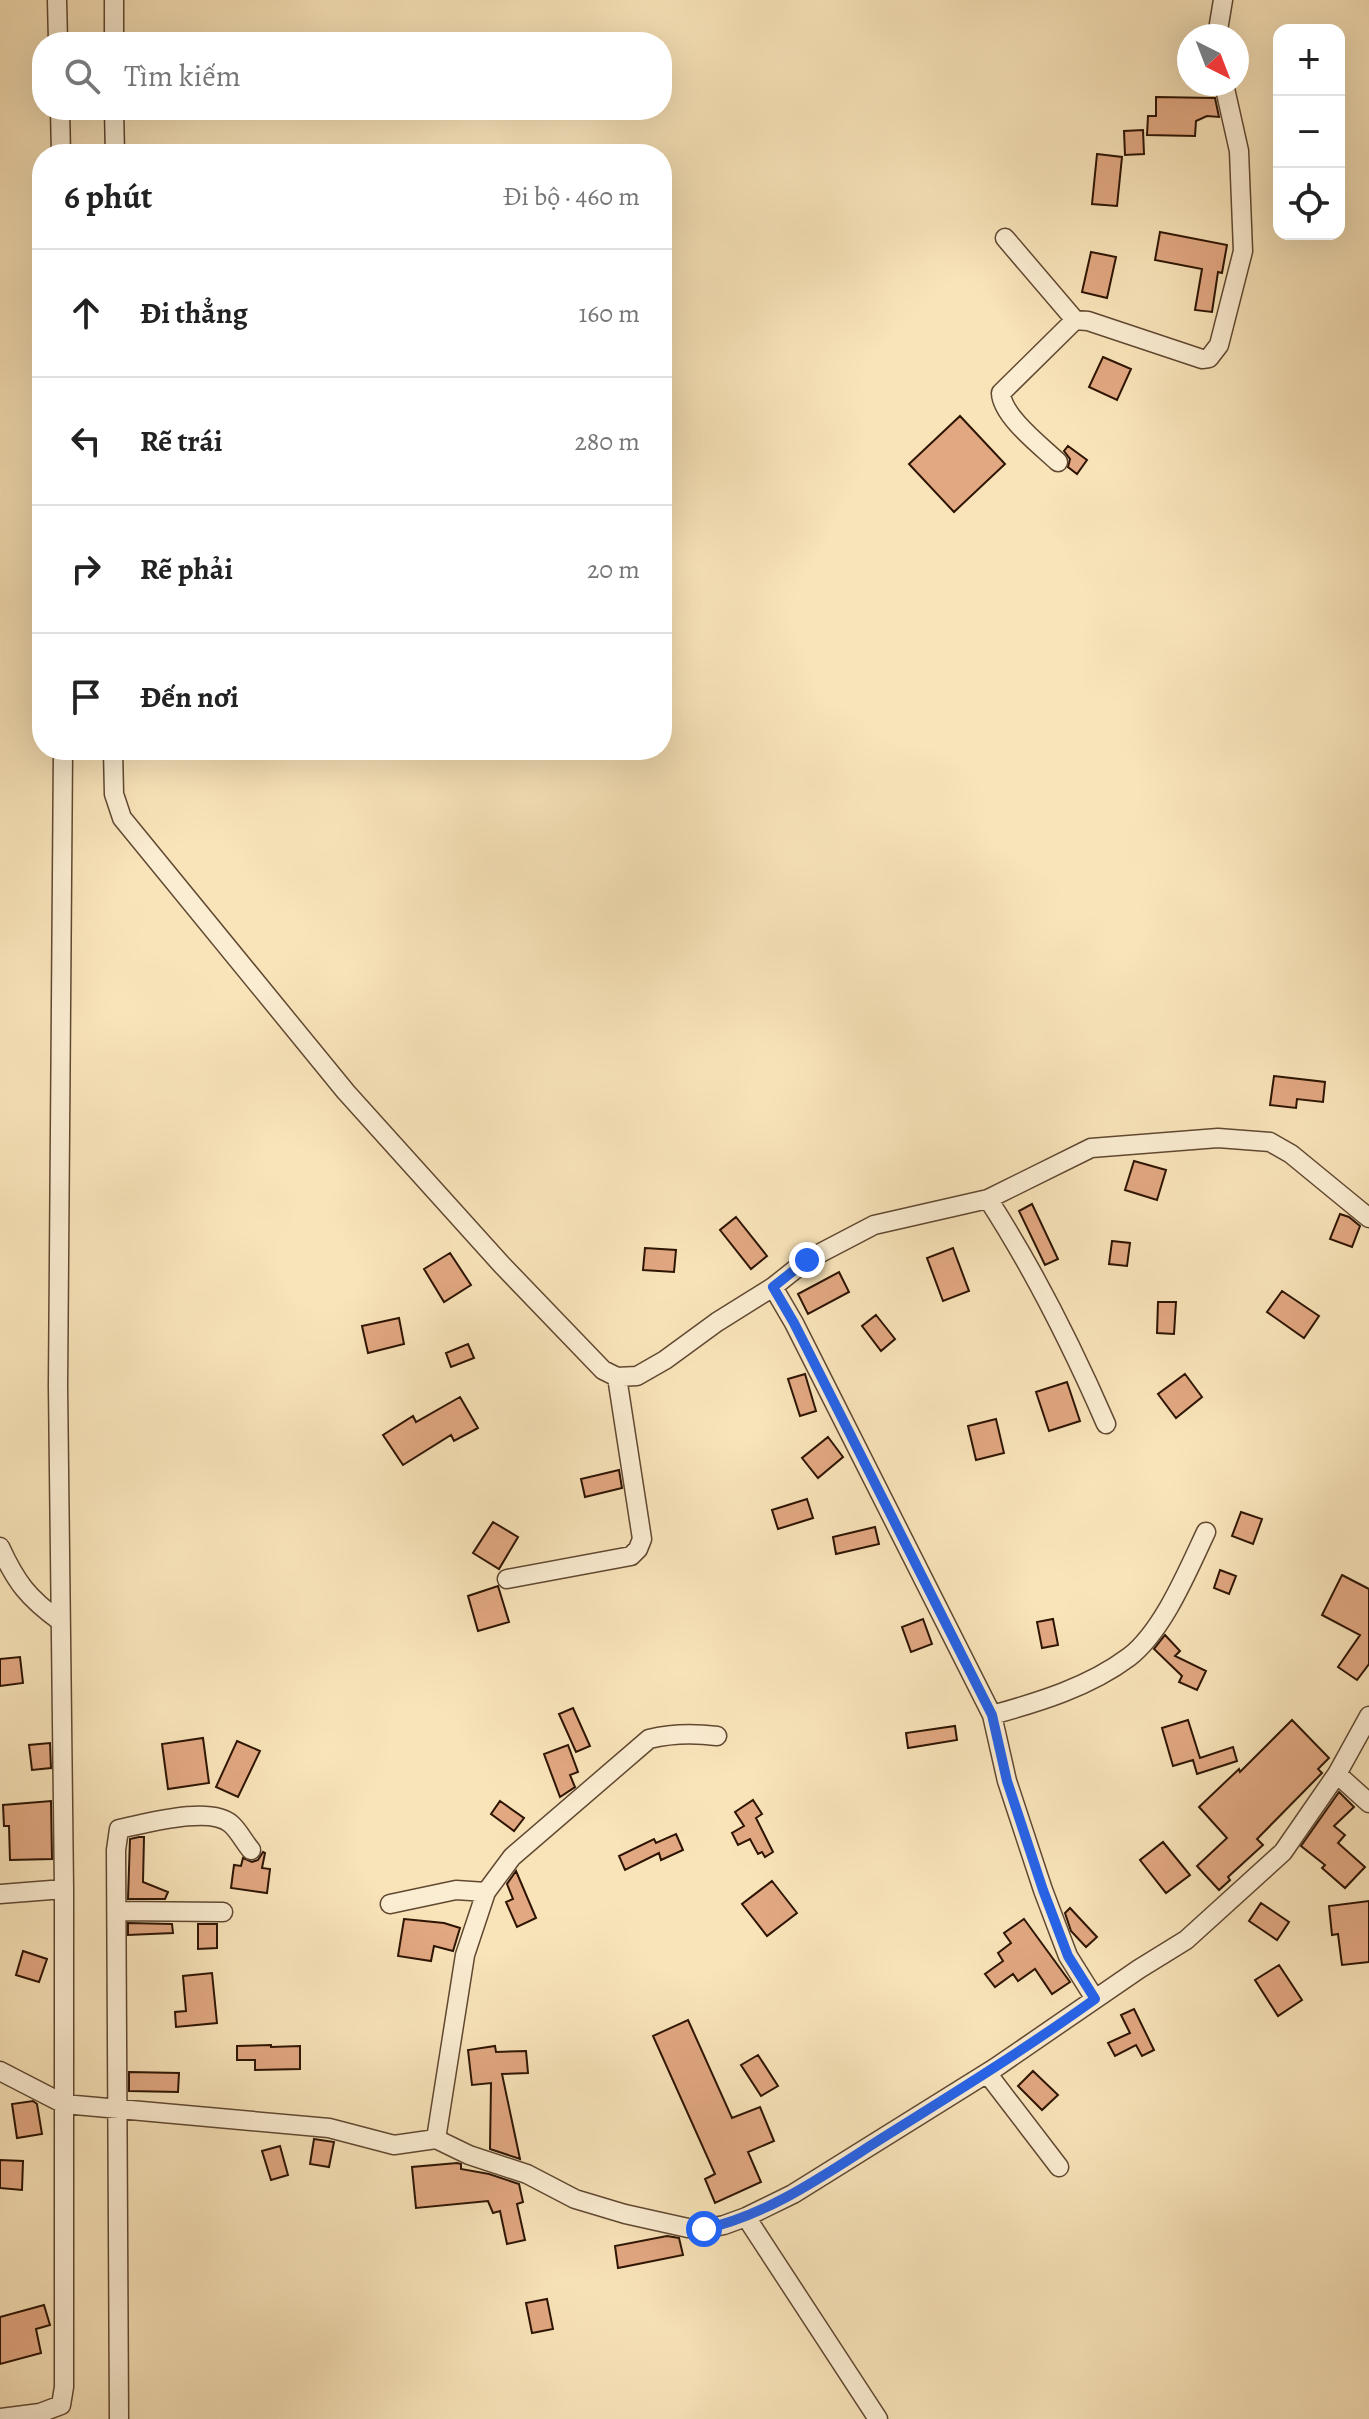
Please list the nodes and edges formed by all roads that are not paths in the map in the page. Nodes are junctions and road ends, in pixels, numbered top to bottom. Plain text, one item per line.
1 (57, 0) edge
2 (114, 0) edge
3 (1223, 0) edge
4 (1219, 24) edge
5 (58, 32) edge
6 (114, 32) edge
7 (1227, 96) edge
8 (60, 120) edge
9 (114, 120) edge
10 (61, 144) edge
11 (115, 144) edge
12 (1005, 238) dead end
13 (1075, 320) junction
14 (1058, 462) dead end
15 (63, 760) edge
16 (113, 760) edge
17 (988, 1199) junction
18 (1369, 1218) edge
19 (773, 1287) junction
20 (617, 1377) junction
21 (1106, 1424) dead end
22 (1206, 1532) dead end
23 (0, 1547) edge
24 (507, 1579) dead end
25 (60, 1621) junction
26 (992, 1715) junction
27 (1369, 1716) edge
28 (717, 1736) dead end
29 (1337, 1774) junction
30 (1369, 1803) edge
31 (251, 1850) dead end
32 (64, 1889) junction
33 (486, 1892) junction
34 (0, 1894) edge
35 (390, 1904) dead end
36 (117, 1911) junction
37 (223, 1912) dead end
38 (1095, 1999) junction
39 (0, 2071) edge
40 (987, 2073) junction
41 (70, 2104) junction
42 (118, 2108) junction
43 (436, 2139) junction
44 (1059, 2167) dead end
45 (746, 2217) junction
46 (62, 2412) edge
47 (0, 2418) edge
48 (119, 2419) edge
49 (878, 2419) edge

1 - 5 street
2 - 6 street
3 - 4 street
7 - 13 street
8 - 10 street
9 - 11 street
12 - 13 street
13 - 14 street
15 - 25 street
16 - 20 street
17 - 18 street
17 - 19 street
17 - 21 street
19 - 20 street
19 - 26 street
20 - 24 street
22 - 26 street
23 - 25 street
25 - 32 street
26 - 38 street
27 - 29 street
28 - 33 street
29 - 30 street
29 - 38 street
31 - 36 street
32 - 34 street
32 - 41 street
33 - 35 street
33 - 43 street
36 - 37 street
36 - 42 street
38 - 40 street
39 - 41 street
40 - 44 street
40 - 45 street
41 - 42 street
41 - 46 street
42 - 43 street
42 - 48 street
43 - 45 street
45 - 49 street
46 - 47 street

